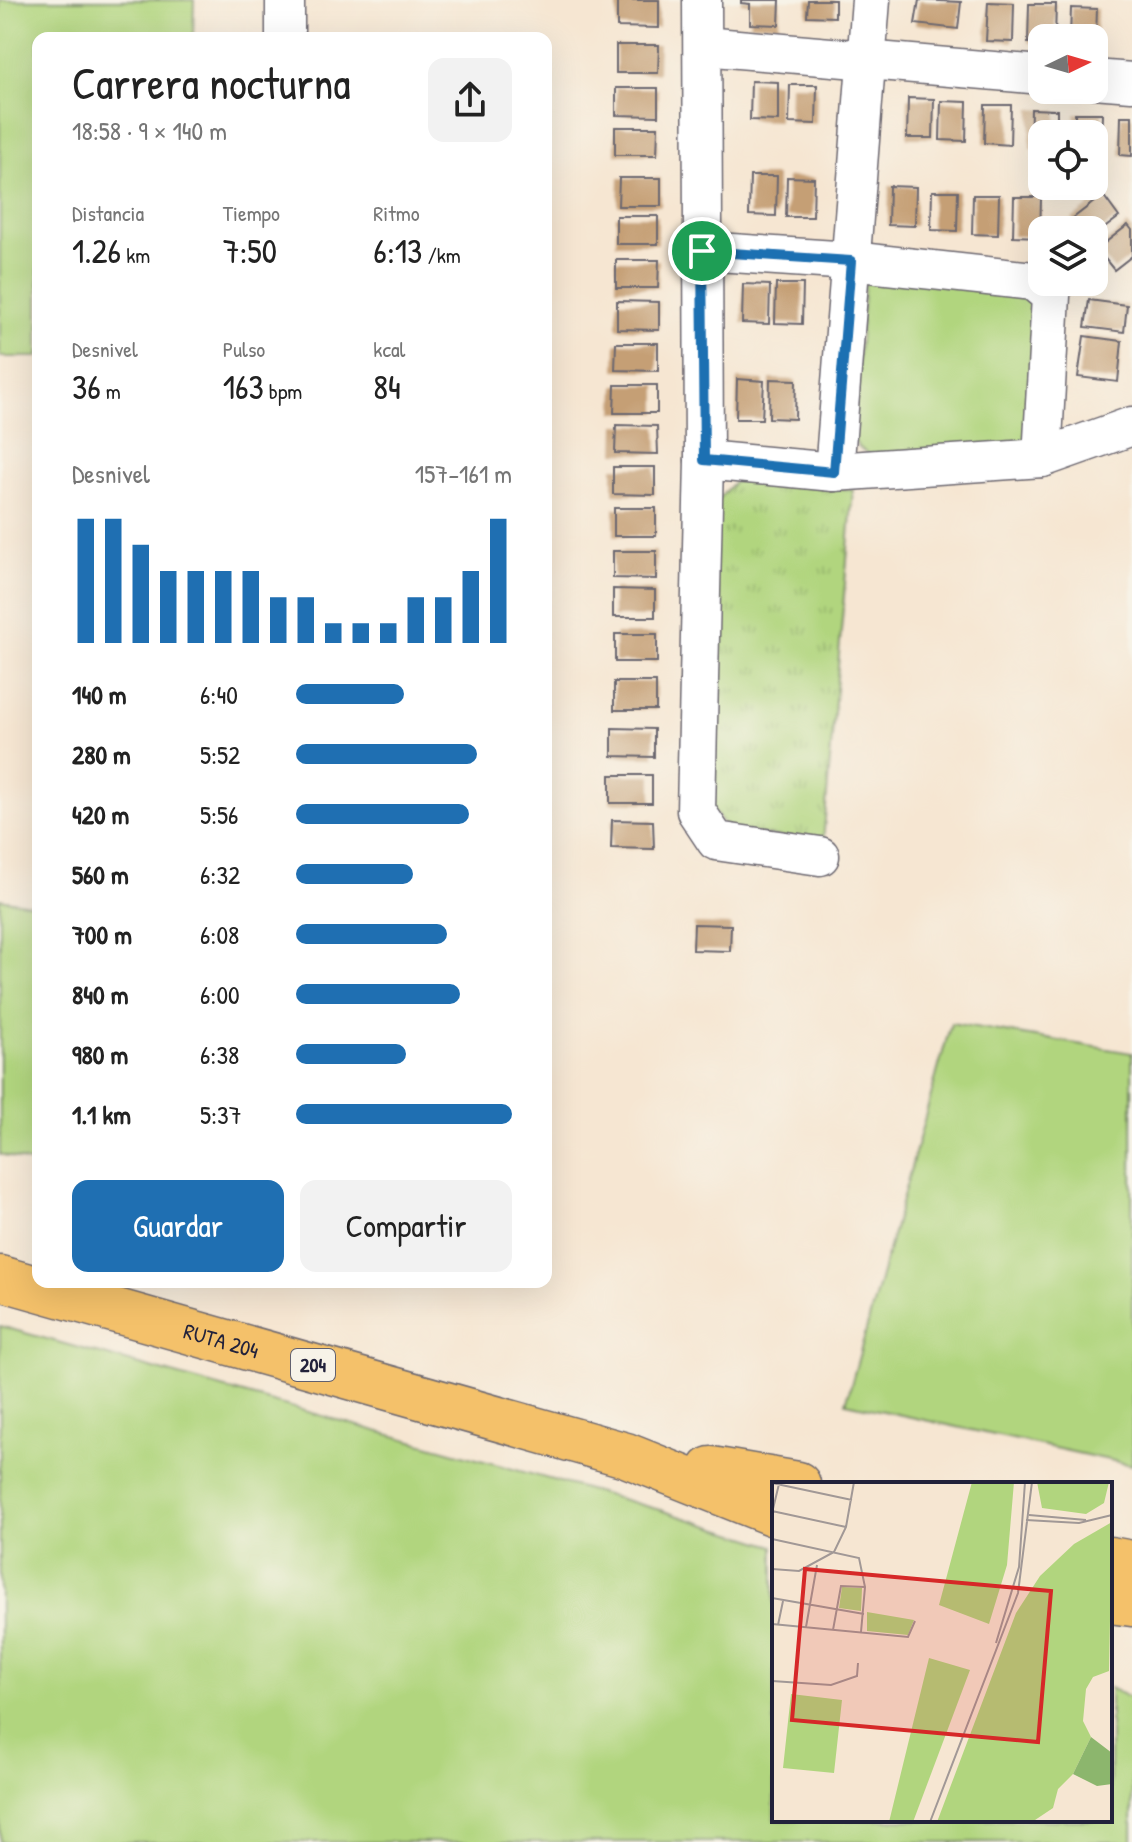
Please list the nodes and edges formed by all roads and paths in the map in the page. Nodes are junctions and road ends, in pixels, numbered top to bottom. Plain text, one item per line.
1 (285, 0) edge
2 (702, 0) edge
3 (871, 0) edge
4 (285, 32) edge
5 (703, 46) junction
6 (865, 62) junction
7 (1028, 74) edge
8 (1108, 80) edge
9 (1132, 82) edge
10 (702, 251) junction
11 (851, 261) junction
12 (1132, 426) edge
13 (1042, 458) junction
14 (704, 460) junction
15 (834, 472) junction
16 (820, 856) dead end
17 (0, 1278) edge
18 (32, 1287) edge
19 (35, 1288) edge
20 (626, 1455) junction
21 (786, 1482) edge
22 (772, 1513) edge
23 (1112, 1559) edge
24 (1132, 1563) edge
25 (1112, 1601) edge
26 (1132, 1604) edge

1 - 4 street
2 - 5 street
3 - 6 street
5 - 6 street
5 - 10 street
6 - 7 street
6 - 11 street
8 - 9 street
10 - 11 street
10 - 14 street
11 - 13 street
11 - 15 street
12 - 13 street
13 - 15 street
14 - 15 street
14 - 16 street
17 - 18 main road, RUTA 204 / 204
19 - 20 main road, RUTA 204 / 204
20 - 21 main road, RUTA 204 / 204
20 - 22 main road, RUTA 204 / 204
23 - 24 main road
25 - 26 main road

